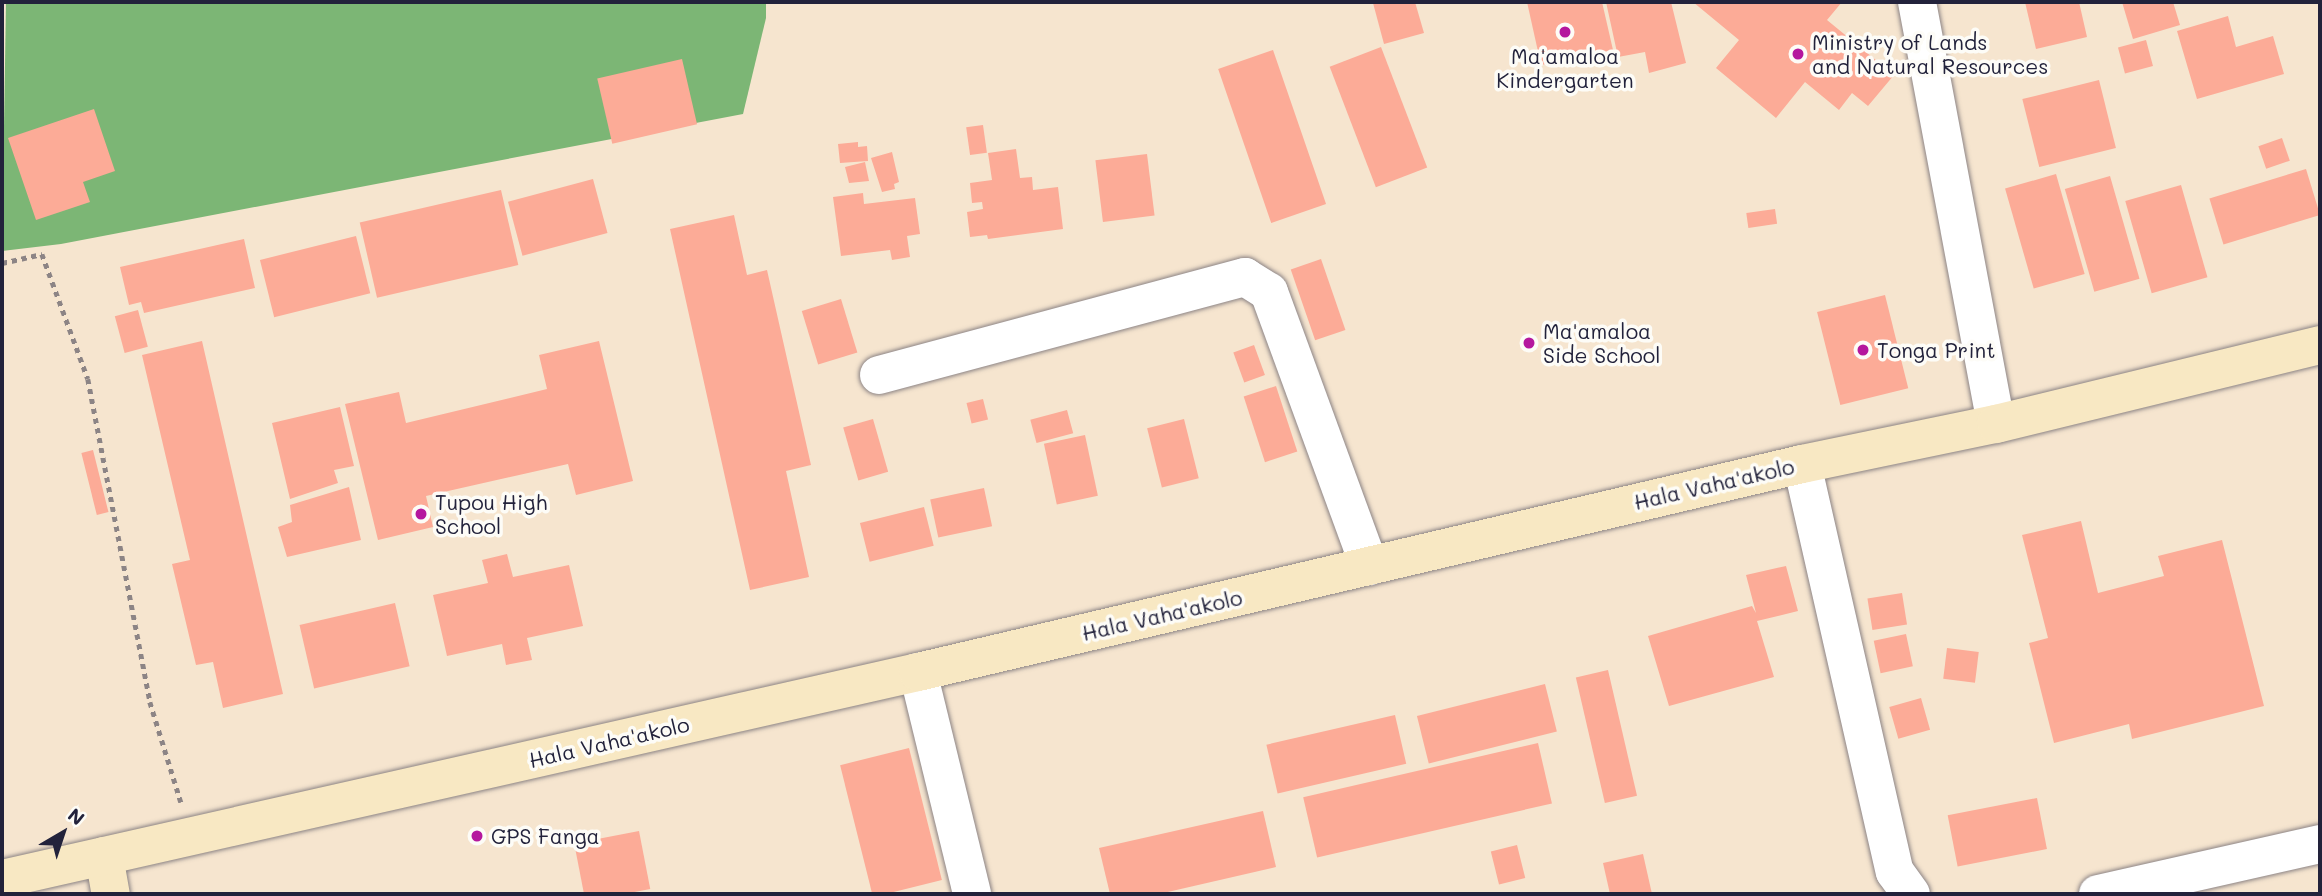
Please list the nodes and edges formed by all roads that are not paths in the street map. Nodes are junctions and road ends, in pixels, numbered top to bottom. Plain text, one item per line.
1 (1917, 2) edge
2 (2320, 345) edge
3 (879, 375) dead end
4 (1996, 424) junction
5 (1802, 464) junction
6 (1369, 566) junction
7 (918, 672) junction
8 (2320, 844) edge
9 (104, 856) junction
10 (2, 879) edge
11 (111, 894) edge
12 (972, 894) edge
13 (1911, 894) edge
14 (2098, 894) edge

1 - 4 street
2 - 4 main road, Hala Vaha'akolo
3 - 6 street
4 - 5 main road, Hala Vaha'akolo
5 - 6 main road, Hala Vaha'akolo
5 - 13 street
6 - 7 main road, Hala Vaha'akolo
7 - 9 main road, Hala Vaha'akolo
7 - 12 street
8 - 14 street
9 - 10 main road, Hala Vaha'akolo
9 - 11 main road

